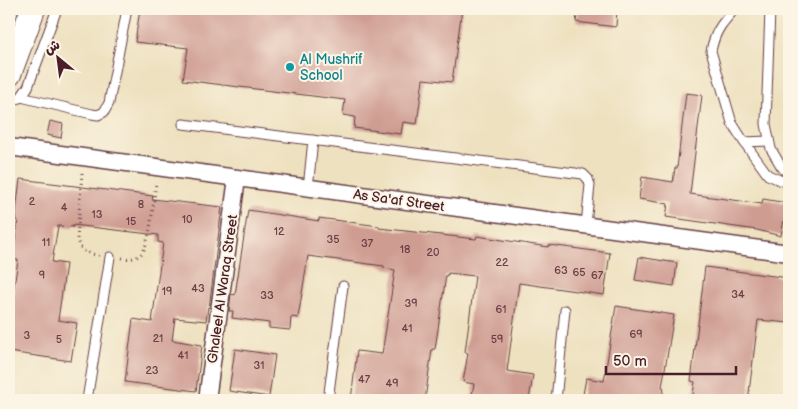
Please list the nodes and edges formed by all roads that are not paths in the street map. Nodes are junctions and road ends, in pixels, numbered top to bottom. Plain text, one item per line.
1 (33, 9) edge
2 (57, 9) edge
3 (128, 9) edge
4 (735, 9) edge
5 (770, 9) edge
6 (9, 74) edge
7 (21, 98) junction
8 (9, 103) edge
9 (183, 124) dead end
10 (313, 140) junction
11 (769, 141) junction
12 (744, 142) junction
13 (9, 147) edge
14 (789, 175) edge
15 (237, 178) junction
16 (789, 184) edge
17 (308, 188) junction
18 (586, 225) junction
19 (789, 252) edge
20 (110, 257) road end
21 (343, 286) dead end
22 (565, 310) dead end
23 (87, 400) edge
24 (207, 400) edge
25 (328, 400) edge
26 (556, 400) edge

1 - 6 street
2 - 7 lane
3 - 7 lane
4 - 12 lane
5 - 11 lane
7 - 8 lane
9 - 10 lane
10 - 17 lane
10 - 18 lane
11 - 12 lane
11 - 14 lane
12 - 16 lane
13 - 15 street, As Sa'af Street
15 - 17 street, As Sa'af Street
15 - 24 street, Ghaleel Al Waraq Street
17 - 18 street, As Sa'af Street
18 - 19 street, As Sa'af Street
20 - 23 lane
21 - 25 lane
22 - 26 lane

